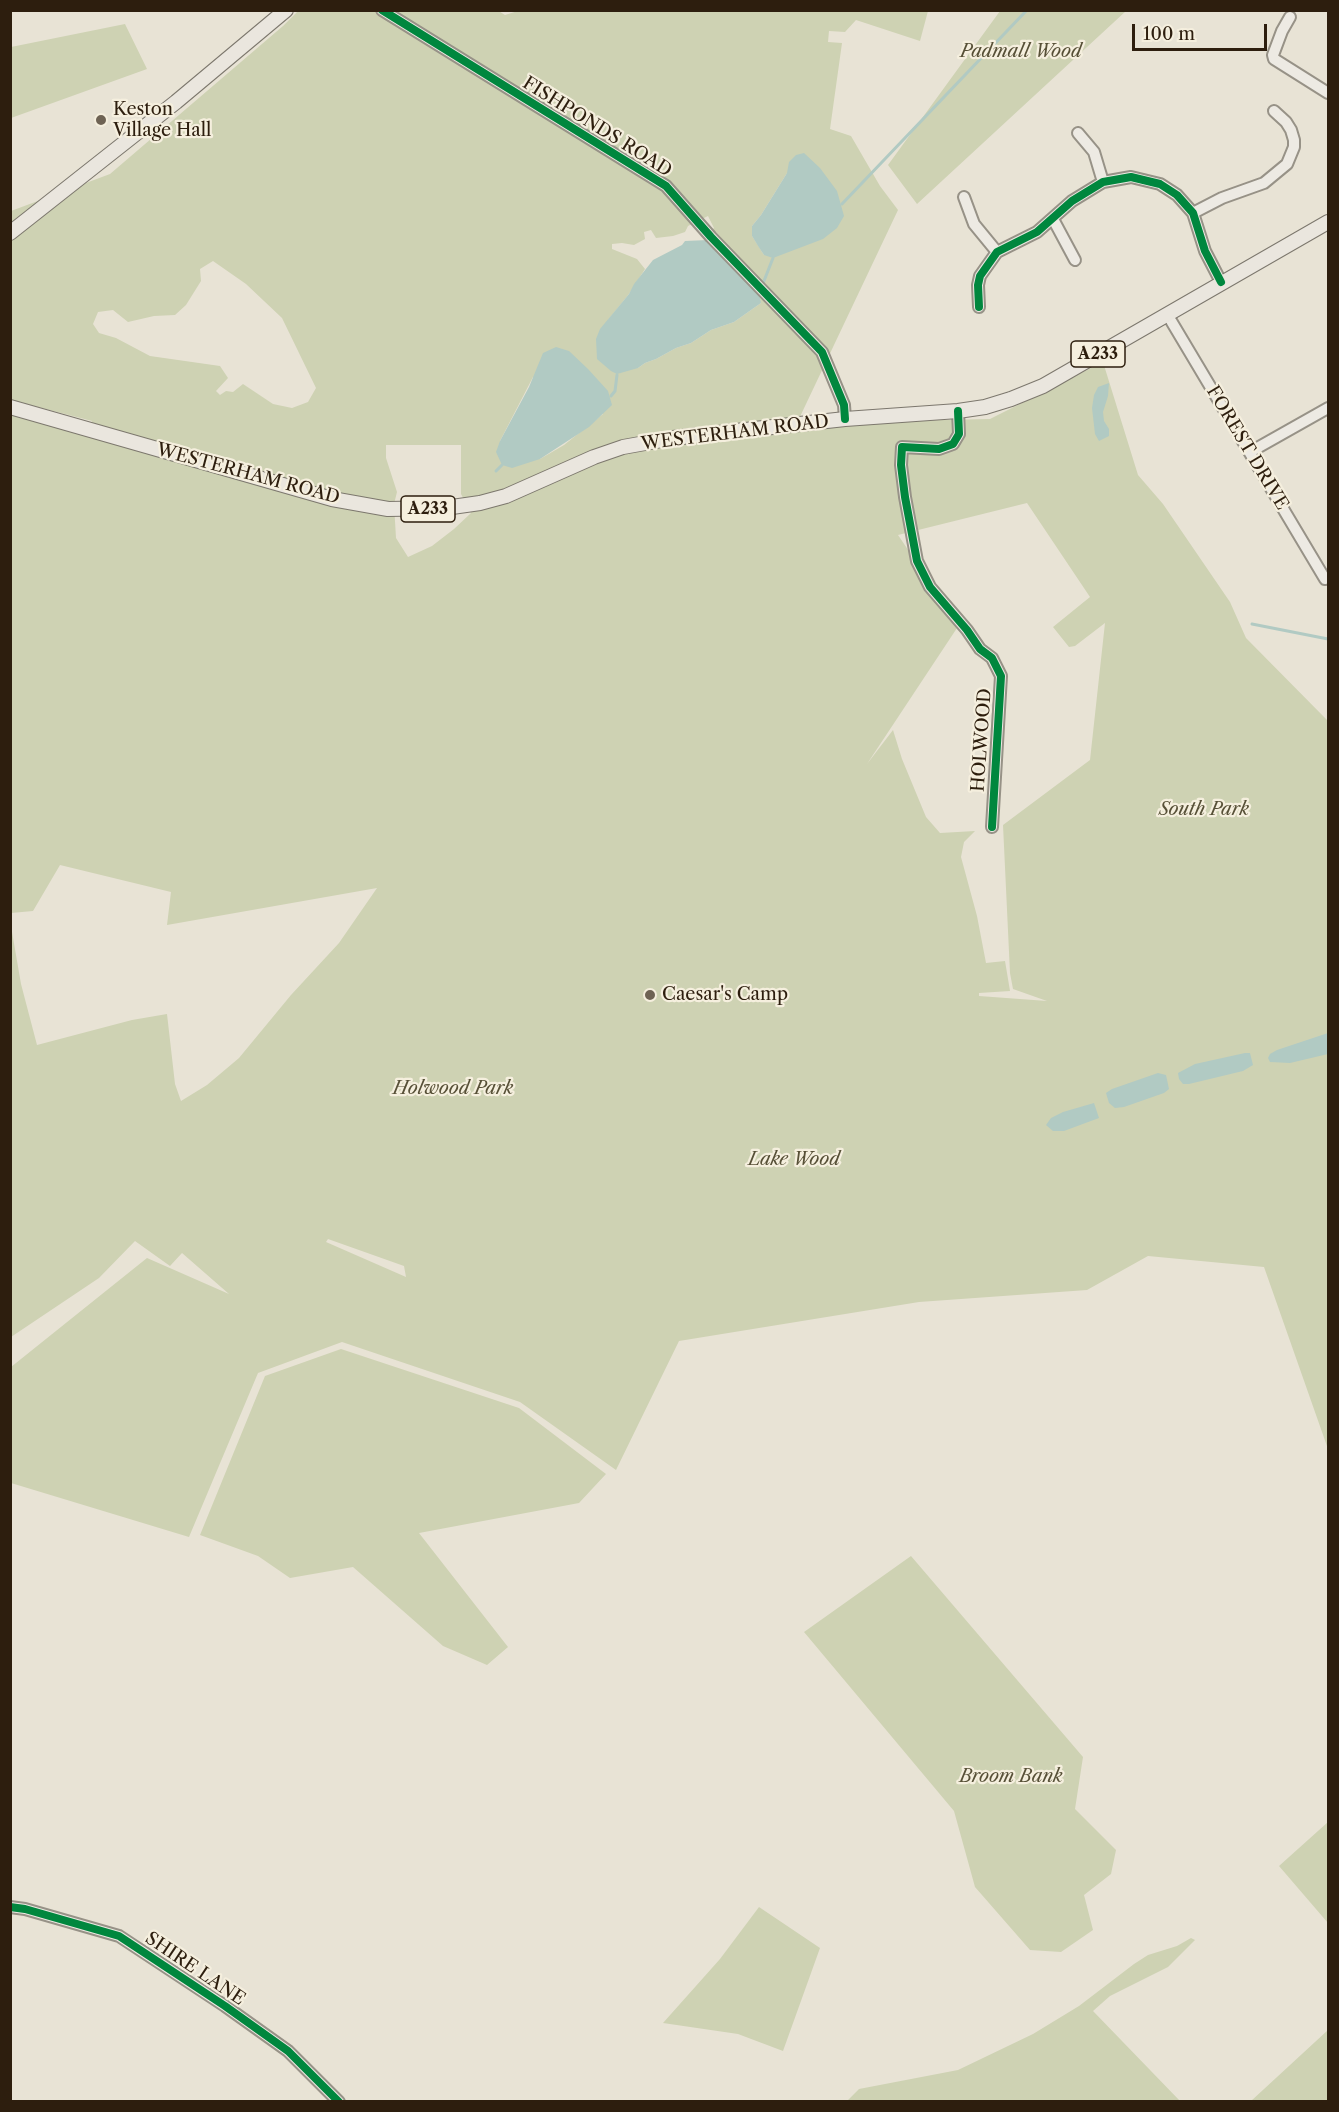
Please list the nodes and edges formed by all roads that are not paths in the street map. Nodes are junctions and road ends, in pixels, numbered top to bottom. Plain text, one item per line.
1 (286, 10) edge
2 (382, 10) edge
3 (1290, 17) dead end
4 (1329, 93) edge
5 (1274, 111) dead end
6 (1078, 133) dead end
7 (1102, 182) junction
8 (964, 197) dead end
9 (1193, 213) junction
10 (1053, 219) junction
11 (1329, 222) edge
12 (10, 233) edge
13 (997, 252) junction
14 (1075, 260) dead end
15 (1221, 282) junction
16 (980, 308) dead end
17 (1167, 314) junction
18 (10, 407) edge
19 (1329, 408) edge
20 (958, 411) junction
21 (845, 419) junction
22 (1250, 452) junction
23 (1327, 581) edge
24 (992, 827) dead end
25 (10, 1906) edge
26 (339, 2102) edge

1 - 12 main road
2 - 21 street, FISHPONDS ROAD
3 - 4 street
5 - 9 street
6 - 7 street
7 - 9 street
7 - 10 street
8 - 13 street
9 - 15 street
10 - 13 street
10 - 14 street
11 - 15 main road, WESTERHAM ROAD / A233
13 - 16 street
15 - 17 main road, WESTERHAM ROAD / A233
17 - 20 main road, WESTERHAM ROAD / A233
17 - 22 street, FOREST DRIVE
18 - 21 main road, WESTERHAM ROAD / A233
19 - 22 street
20 - 21 main road, WESTERHAM ROAD / A233
20 - 24 street, HOLWOOD
22 - 23 street, FOREST DRIVE
25 - 26 street, SHIRE LANE

